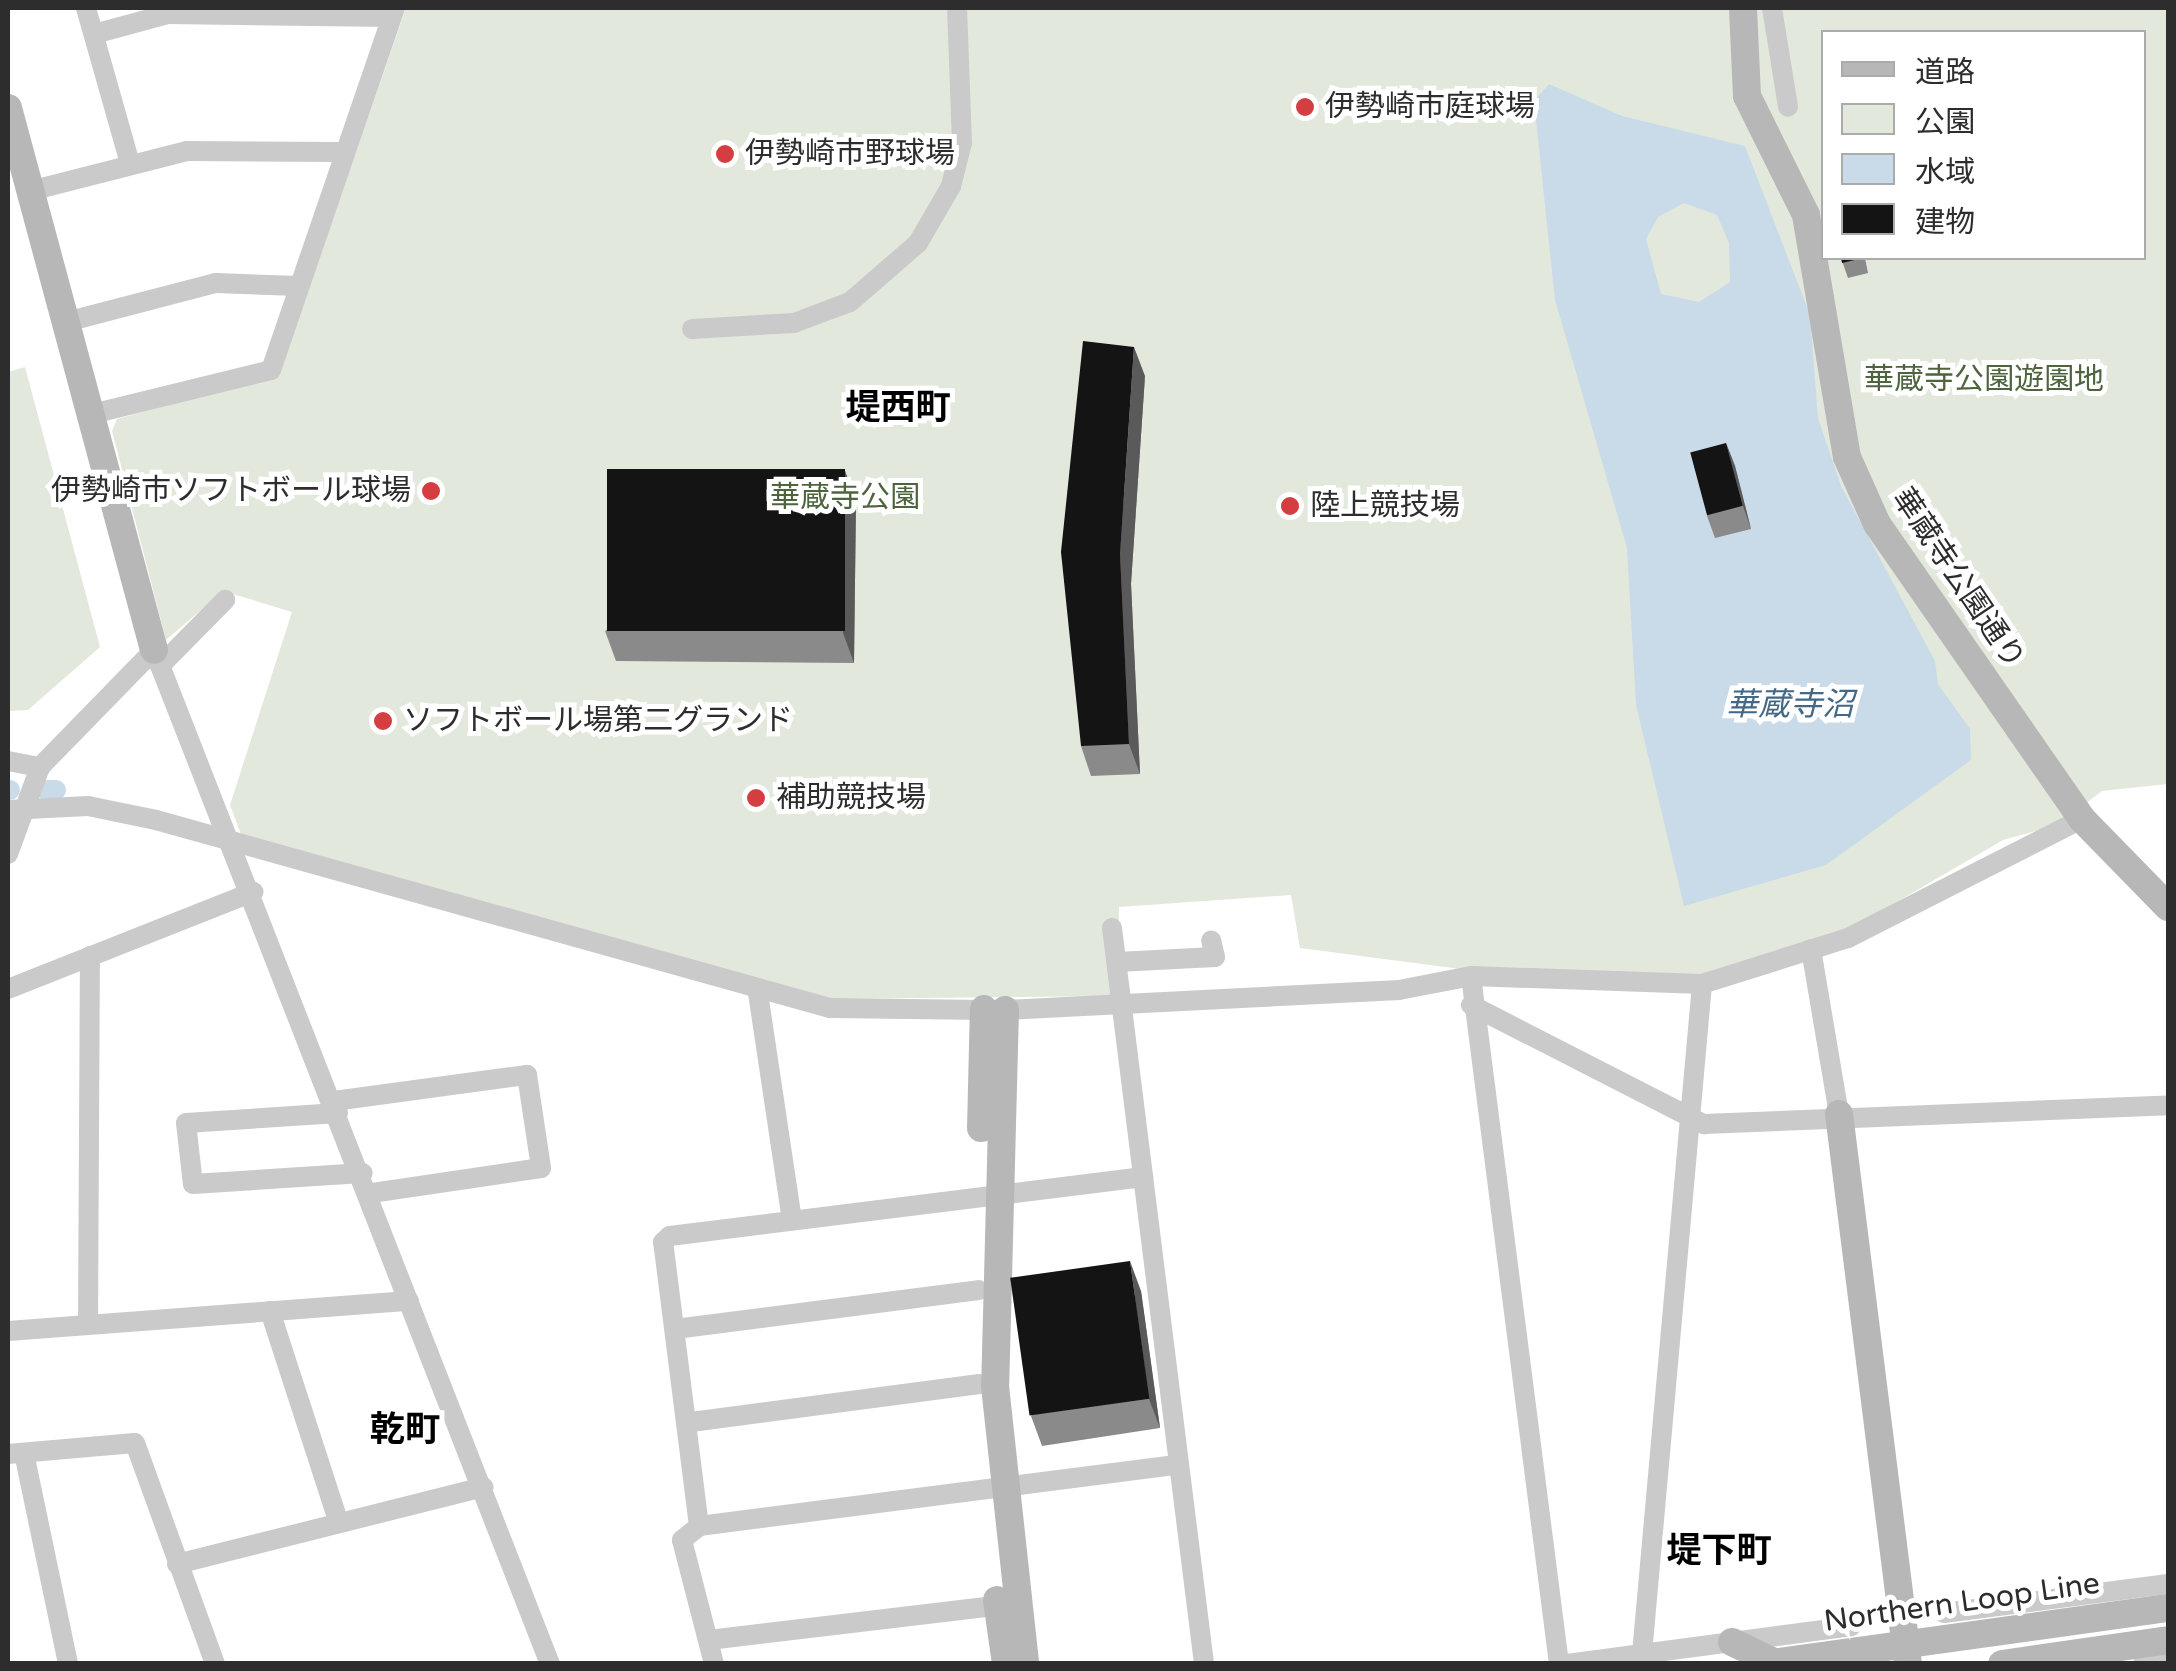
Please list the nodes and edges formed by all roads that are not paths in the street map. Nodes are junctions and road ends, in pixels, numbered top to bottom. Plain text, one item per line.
1 (86, 8) edge
2 (957, 8) edge
3 (1742, 8) edge
4 (1772, 8) edge
5 (393, 12) edge
6 (94, 34) junction
7 (1788, 107) dead end
8 (8, 108) edge
9 (343, 152) junction
10 (130, 164) junction
11 (30, 191) junction
12 (298, 286) junction
13 (66, 322) junction
14 (692, 329) dead end
15 (92, 414) junction
16 (226, 600) dead end
17 (157, 658) junction
18 (8, 760) edge
19 (40, 767) junction
20 (16, 808) edge
21 (2082, 819) junction
22 (235, 845) junction
23 (8, 854) edge
24 (253, 892) junction
25 (2168, 907) edge
26 (1112, 928) dead end
27 (1212, 940) dead end
28 (1811, 949) junction
29 (90, 956) junction
30 (1118, 962) junction
31 (1471, 976) junction
32 (1702, 984) junction
33 (8, 990) edge
34 (758, 992) junction
35 (1124, 1004) junction
36 (1471, 1006) junction
37 (995, 1009) junction
38 (2168, 1105) edge
39 (336, 1107) junction
40 (1839, 1114) junction
41 (1692, 1120) junction
42 (1143, 1177) junction
43 (367, 1183) junction
44 (988, 1199) junction
45 (792, 1220) junction
46 (979, 1290) junction
47 (409, 1301) junction
48 (270, 1311) junction
49 (88, 1325) junction
50 (675, 1329) junction
51 (8, 1331) edge
52 (980, 1384) junction
53 (691, 1422) junction
54 (16, 1453) edge
55 (1178, 1464) junction
56 (483, 1487) junction
57 (994, 1488) junction
58 (338, 1523) junction
59 (699, 1526) junction
60 (177, 1564) junction
61 (2168, 1584) edge
62 (2083, 1595) junction
63 (1008, 1604) junction
64 (2010, 1604) junction
65 (2168, 1608) edge
66 (1944, 1613) dead end
67 (2114, 1615) junction
68 (1851, 1626) dead end
69 (1975, 1632) junction
70 (708, 1640) junction
71 (2168, 1640) edge
72 (1732, 1642) junction
73 (1907, 1652) edge
74 (1642, 1654) junction
75 (2168, 1660) edge
76 (2045, 1661) edge
77 (1774, 1662) edge
78 (2144, 1663) edge
79 (68, 1664) edge
80 (215, 1664) edge
81 (550, 1664) edge
82 (714, 1664) edge
83 (1006, 1664) edge
84 (1025, 1664) edge
85 (1204, 1664) edge
86 (1559, 1664) edge
87 (1567, 1664) edge
88 (1764, 1664) edge
89 (2002, 1664) edge

1 - 6 street
2 - 14 street
3 - 21 street, 華蔵寺公園通り
4 - 7 street
5 - 6 street
5 - 9 street
6 - 10 street
8 - 11 street
9 - 10 street
9 - 12 street
10 - 11 street
11 - 13 street
12 - 13 street
12 - 15 street
13 - 15 street
15 - 17 street
16 - 17 street
17 - 19 street
17 - 22 street
18 - 19 street
19 - 20 street
20 - 22 street
20 - 23 street
21 - 25 street, 華蔵寺公園通り
21 - 28 street
22 - 24 street
22 - 34 street
24 - 29 street
24 - 39 street
26 - 30 street
27 - 30 street
28 - 32 street
28 - 40 street
29 - 33 street
29 - 49 street
30 - 35 street
31 - 32 street
31 - 35 street
31 - 36 street
32 - 41 street
34 - 37 street
34 - 45 street
35 - 37 street
35 - 42 street
36 - 41 street
36 - 86 street
37 - 44 street
38 - 40 street
39 - 43 street
39 - 43 street
39 - 43 street
40 - 41 street
40 - 73 street
41 - 74 street
42 - 44 street
42 - 55 street
43 - 47 street
44 - 45 street
44 - 46 street
44 - 57 street
45 - 50 street
46 - 50 street
46 - 52 street
47 - 48 street
47 - 56 street
48 - 49 street
48 - 58 street
49 - 51 street
50 - 53 street
52 - 53 street
52 - 57 street
53 - 59 street
54 - 60 street
54 - 79 street
55 - 57 street
55 - 85 street
56 - 58 street
56 - 81 street
57 - 59 street
57 - 63 street
58 - 60 street
59 - 70 street
60 - 80 street
61 - 62 street
62 - 64 street
62 - 67 street
63 - 70 street
63 - 83 street
63 - 84 street
64 - 66 street
64 - 69 street
65 - 67 street, Northern Loop Line
67 - 69 street, Northern Loop Line
68 - 72 street
69 - 73 street, Northern Loop Line
70 - 82 street
71 - 76 street
71 - 78 street
72 - 74 street
72 - 77 street
73 - 77 street, Northern Loop Line
74 - 87 street
75 - 78 street
76 - 89 street
77 - 88 street, Northern Loop Line

